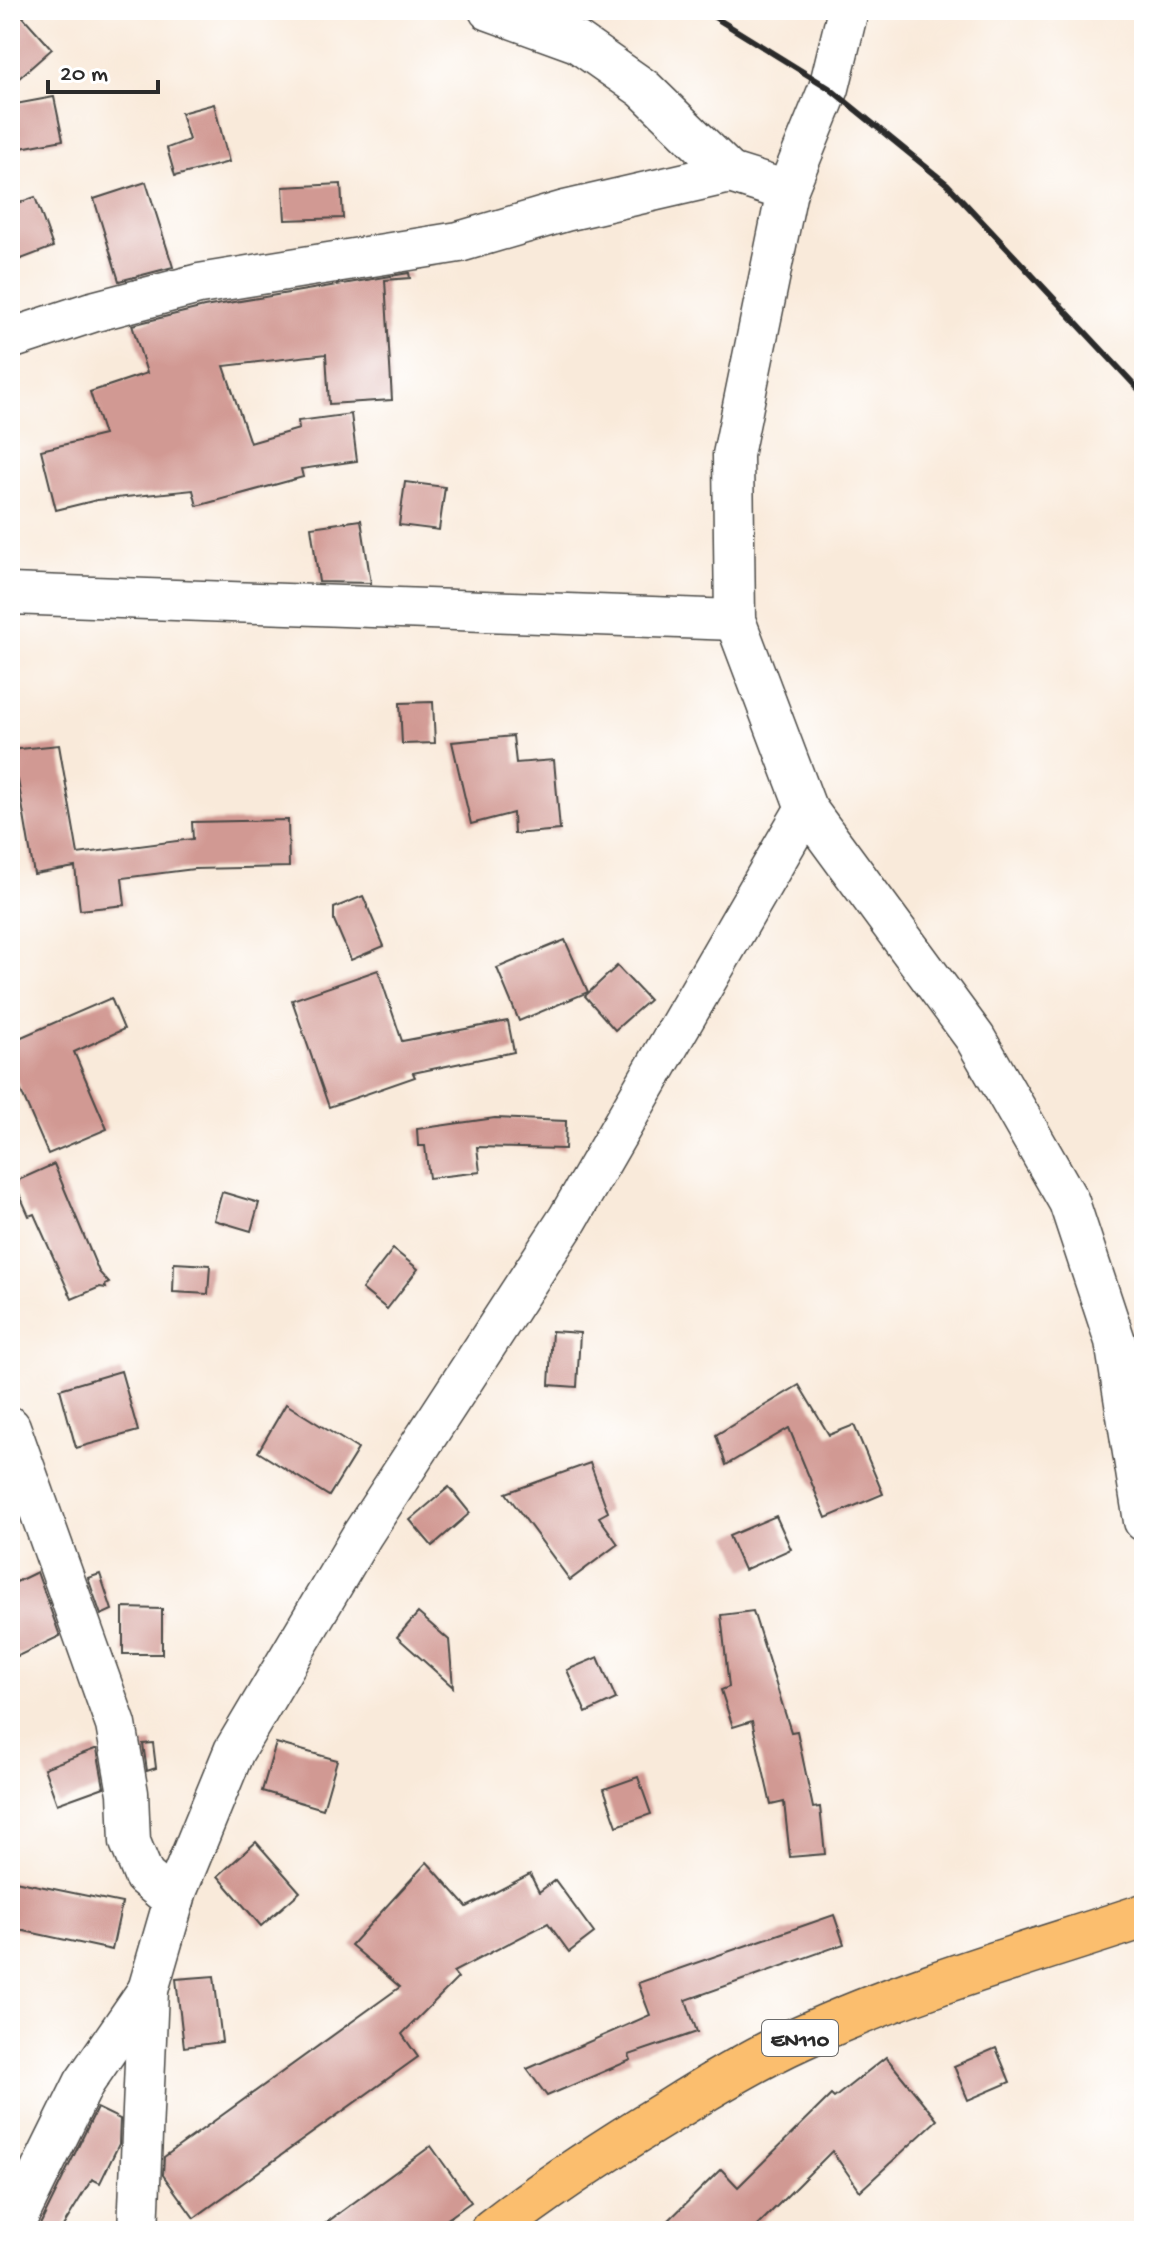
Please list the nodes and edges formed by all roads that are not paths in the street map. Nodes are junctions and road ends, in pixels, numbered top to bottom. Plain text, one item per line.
1 (489, 10) edge
2 (848, 10) edge
3 (730, 173) junction
4 (787, 191) junction
5 (10, 339) edge
6 (10, 594) edge
7 (735, 620) junction
8 (806, 808) junction
9 (10, 1427) edge
10 (1144, 1521) edge
11 (174, 1901) junction
12 (1144, 1916) edge
13 (148, 1990) junction
14 (11, 2231) edge
15 (138, 2231) edge
16 (492, 2231) edge

1 - 3 street
2 - 4 street
3 - 4 street
3 - 5 street
4 - 7 street
6 - 7 street
7 - 8 street
8 - 10 street
8 - 11 street
9 - 11 street
11 - 13 street
12 - 16 main road, EN110
13 - 14 street
13 - 15 street

